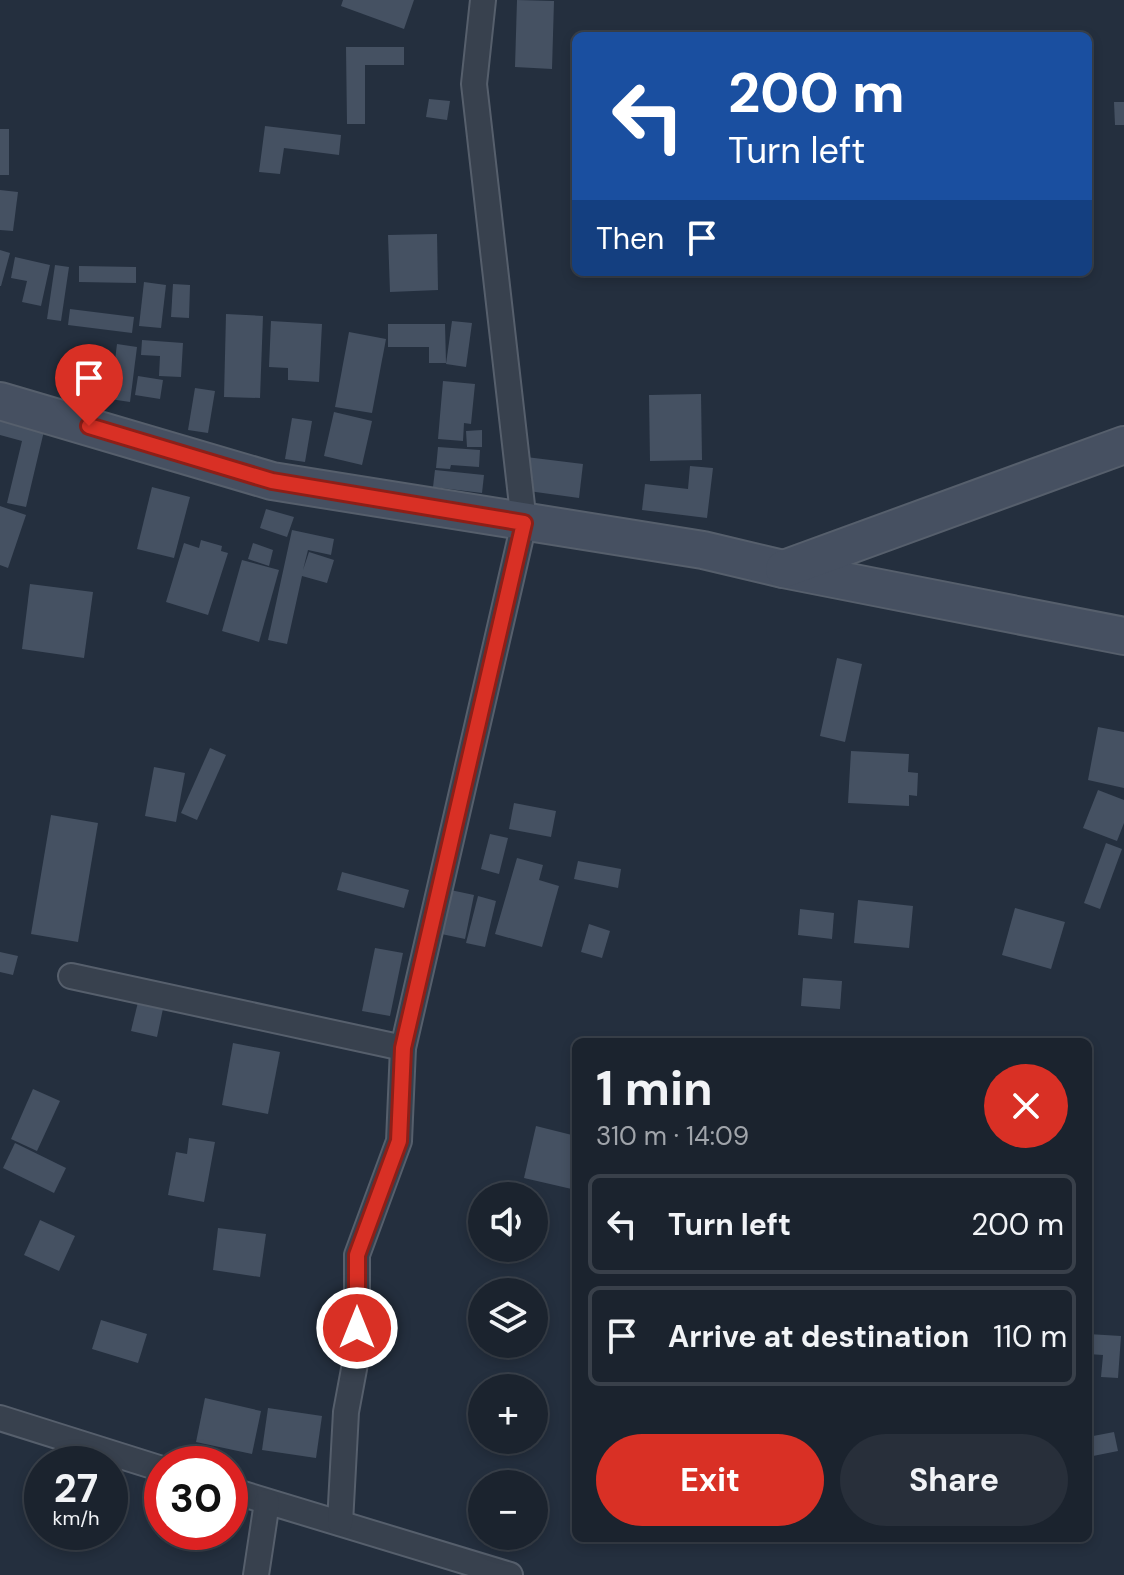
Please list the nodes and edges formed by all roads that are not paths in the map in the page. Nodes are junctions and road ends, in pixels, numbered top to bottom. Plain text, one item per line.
1 (483, 0) edge
2 (0, 401) edge
3 (1124, 445) edge
4 (524, 523) junction
5 (783, 569) junction
6 (1124, 636) edge
7 (71, 976) dead end
8 (403, 1048) junction
9 (0, 1418) edge
10 (144, 1463) edge
11 (248, 1496) edge
12 (267, 1502) junction
13 (340, 1523) junction
14 (256, 1575) edge
15 (510, 1575) edge

1 - 4 street
2 - 4 street
3 - 5 street
4 - 5 street
4 - 8 street
5 - 6 street
7 - 8 street
8 - 13 street
9 - 10 street
11 - 12 street
12 - 13 street
12 - 14 street
13 - 15 street

